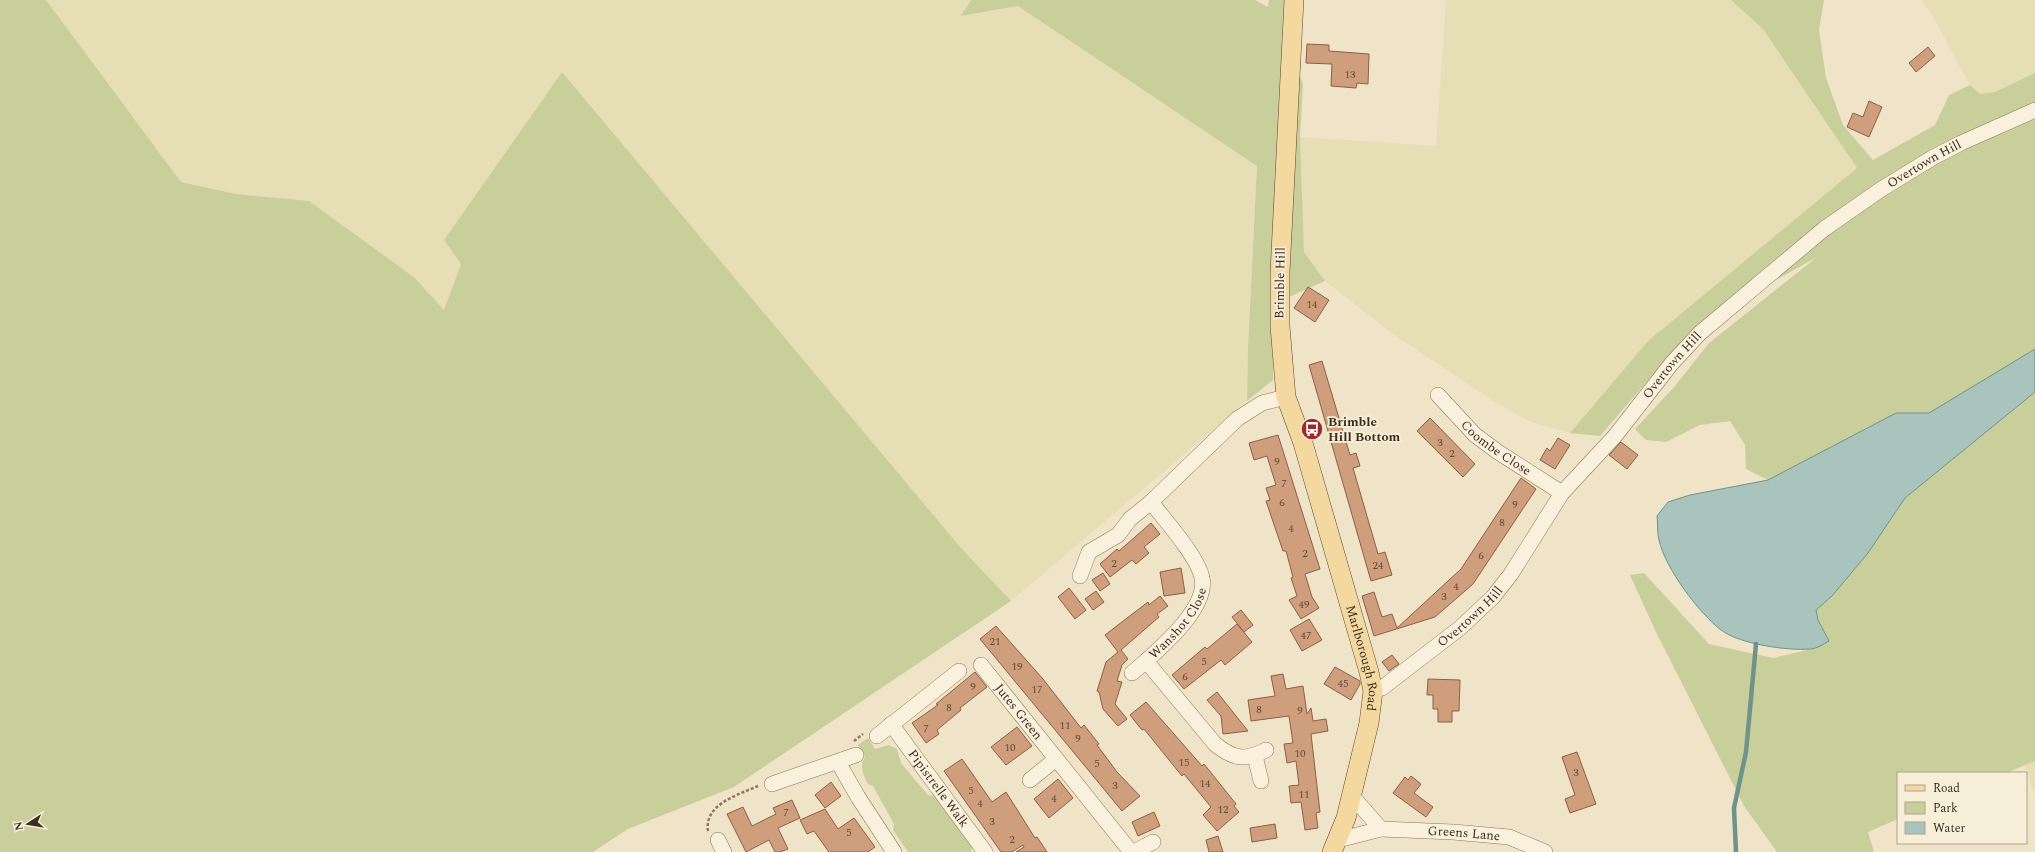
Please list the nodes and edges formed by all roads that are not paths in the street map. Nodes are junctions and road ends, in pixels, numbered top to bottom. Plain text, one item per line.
1 (1294, 0) edge
2 (2035, 110) edge
3 (1438, 395) dead end
4 (1286, 397) junction
5 (1562, 493) junction
6 (1151, 502) junction
7 (1336, 558) joint
8 (1080, 576) dead end
9 (1146, 661) junction
10 (981, 665) dead end
11 (959, 671) dead end
12 (1132, 673) dead end
13 (1373, 691) junction
14 (891, 724) junction
15 (877, 736) dead end
16 (856, 754) dead end
17 (1056, 759) junction
18 (838, 762) junction
19 (1030, 780) dead end
20 (1261, 781) dead end
21 (772, 784) dead end
22 (1352, 796) junction
23 (1381, 829) junction
24 (1154, 842) dead end
25 (1335, 846) edge
26 (894, 852) edge
27 (984, 852) edge
28 (1131, 852) edge
29 (1134, 852) edge
30 (1544, 852) edge

1 - 4 main road, Brimble Hill
2 - 5 street, Overtown Hill
3 - 5 street, Coombe Close
4 - 6 street
4 - 7 main road, Brimble Hill
5 - 13 street, Overtown Hill
6 - 8 street
6 - 9 street, Wanshot Close
7 - 13 main road, Marlborough Road
9 - 12 street, Wanshot Close
9 - 20 street, Wanshot Close
10 - 17 street, Jutes Green
11 - 14 street
13 - 22 main road, Marlborough Road
14 - 15 street
14 - 27 street, Pipistrelle Walk
16 - 18 street
17 - 19 street
17 - 28 street, Jutes Green
18 - 21 street
18 - 26 street
22 - 23 street
22 - 25 main road, Marlborough Road
23 - 25 street, Greens Lane
23 - 30 street, Greens Lane
24 - 29 street

